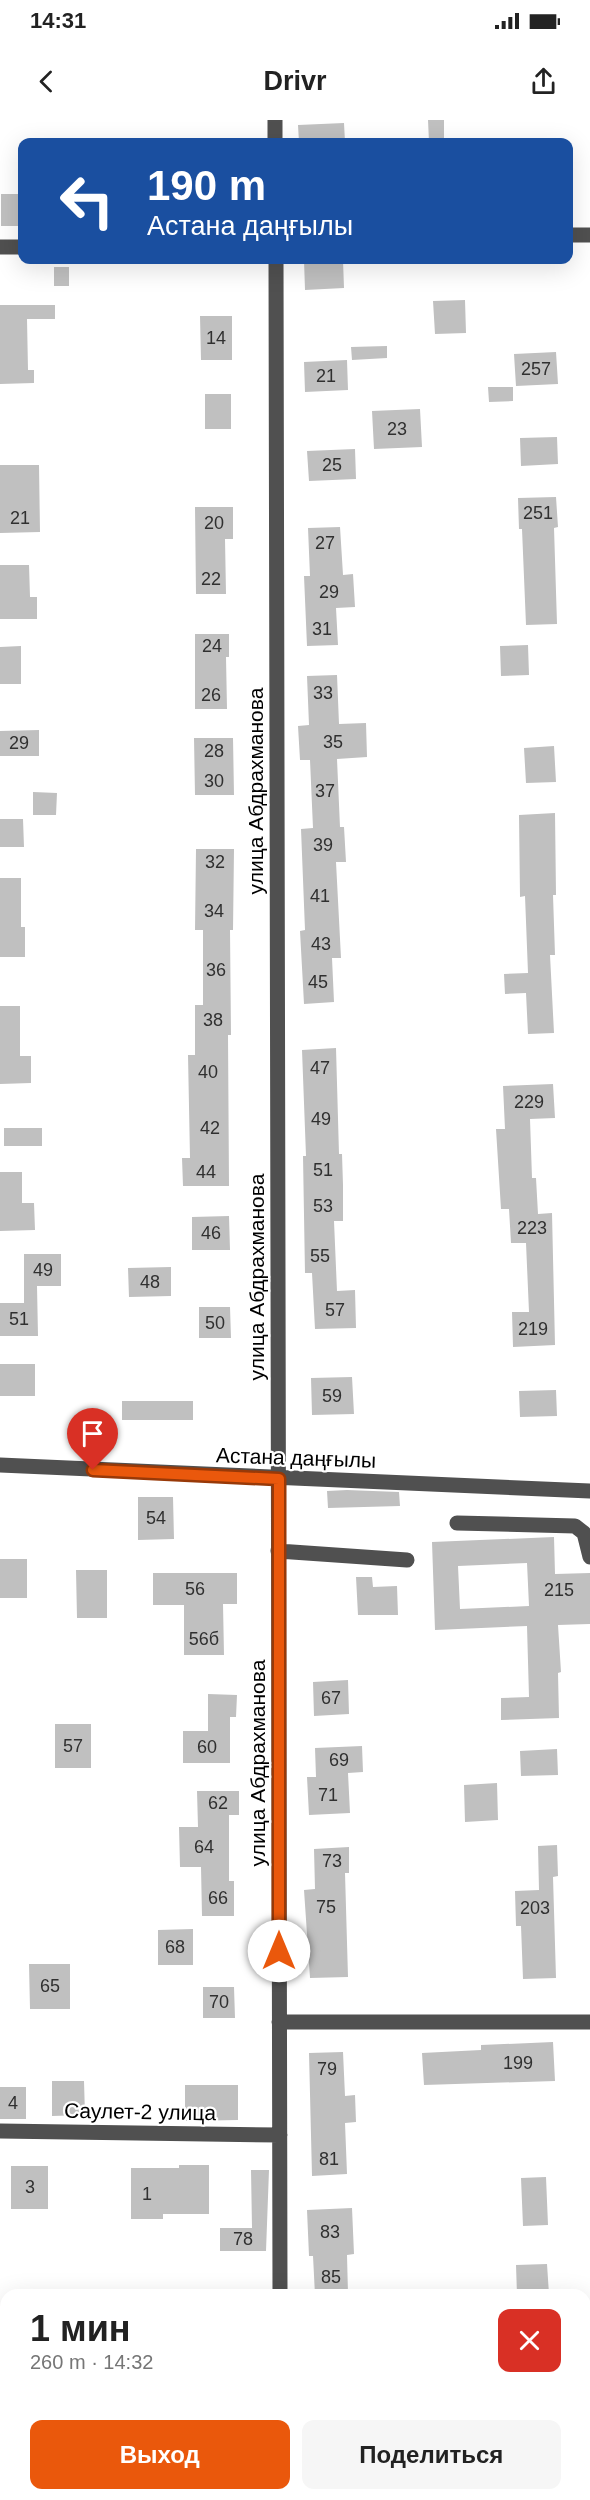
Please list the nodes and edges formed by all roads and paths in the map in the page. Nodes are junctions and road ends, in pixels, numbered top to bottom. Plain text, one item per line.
1 (275, 120) edge
2 (275, 138) edge
3 (573, 235) edge
4 (590, 235) edge
5 (0, 247) edge
6 (18, 247) edge
7 (276, 264) edge
8 (0, 1465) edge
9 (279, 1479) junction
10 (590, 1491) edge
11 (457, 1524) dead end
12 (278, 1551) junction
13 (590, 1557) edge
14 (407, 1560) dead end
15 (279, 2022) junction
16 (590, 2022) edge
17 (0, 2131) edge
18 (280, 2135) junction
19 (280, 2289) edge

1 - 2 street
3 - 4 street
5 - 6 street
7 - 9 street, улица Абдрахманова
8 - 9 street, Астана даңғылы
9 - 10 street, Астана даңғылы
9 - 12 street, улица Абдрахманова
11 - 13 street
12 - 14 street
12 - 15 street, улица Абдрахманова
15 - 16 street
15 - 18 street, улица Абдрахманова
17 - 18 street, Саулет-2 улица
18 - 19 street, улица Абдрахманова

